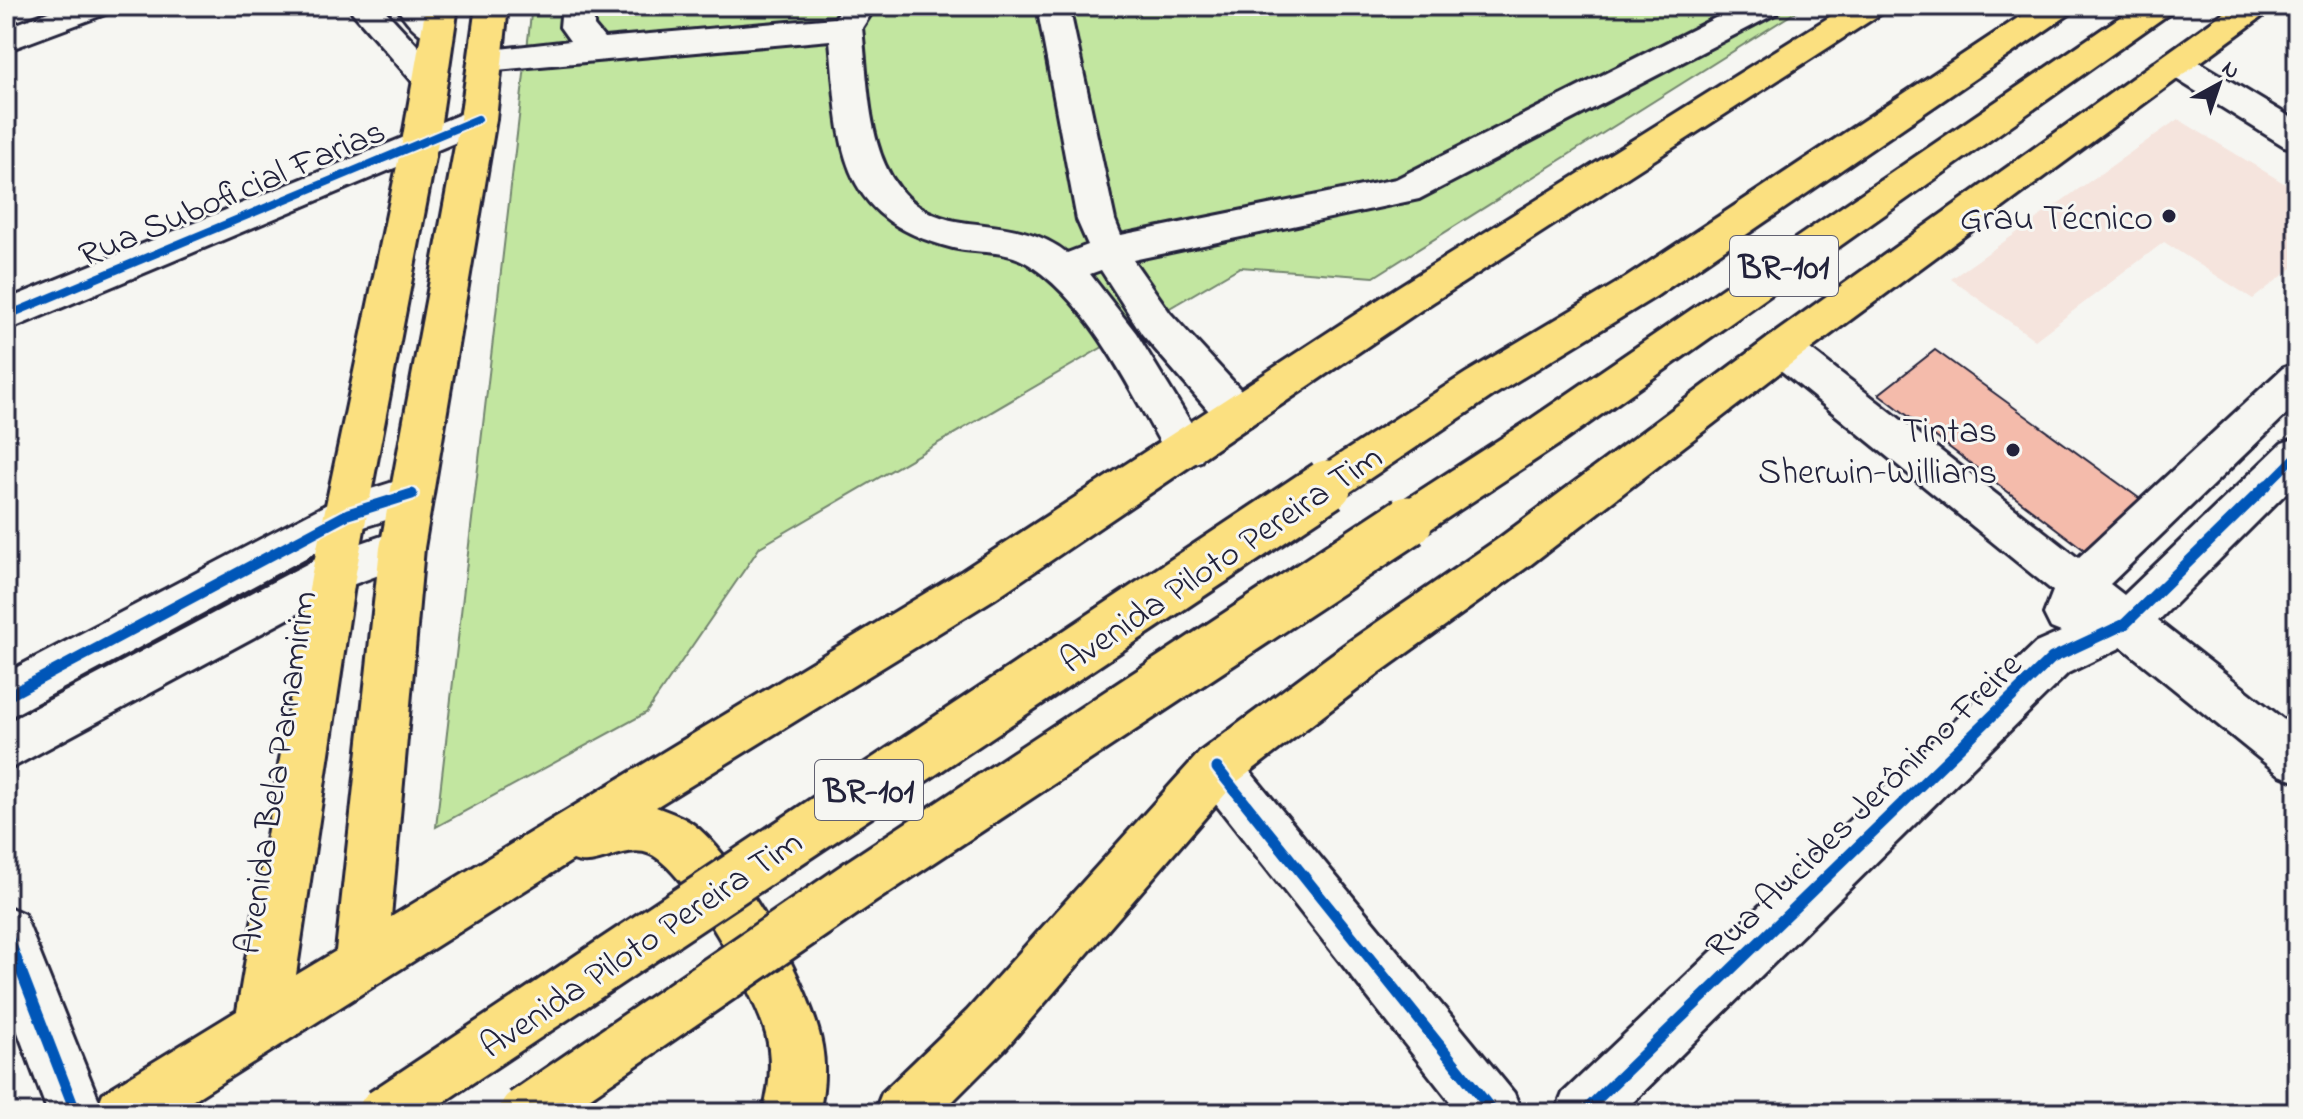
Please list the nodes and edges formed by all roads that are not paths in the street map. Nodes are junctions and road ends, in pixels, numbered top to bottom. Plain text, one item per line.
1 (96, 6) edge
2 (363, 6) edge
3 (492, 6) edge
4 (578, 6) edge
5 (1053, 6) edge
6 (1870, 6) edge
7 (2059, 6) edge
8 (2158, 6) edge
9 (2255, 6) edge
10 (1751, 10) edge
11 (430, 15) edge
12 (853, 17) edge
13 (6, 40) edge
14 (595, 50) junction
15 (485, 60) junction
16 (2177, 64) junction
17 (430, 80) junction
18 (478, 119) junction
19 (2297, 137) edge
20 (420, 142) junction
21 (1107, 251) junction
22 (1063, 269) junction
23 (6, 316) edge
24 (1782, 349) junction
25 (2297, 379) edge
26 (1236, 413) junction
27 (1186, 449) junction
28 (2297, 455) edge
29 (412, 494) junction
30 (348, 514) junction
31 (402, 548) junction
32 (334, 572) junction
33 (2077, 587) junction
34 (2125, 624) junction
35 (2052, 658) junction
36 (6, 697) edge
37 (6, 748) edge
38 (2297, 759) edge
39 (1217, 768) junction
40 (533, 858) junction
41 (6, 932) edge
42 (360, 966) junction
43 (19, 1007) edge
44 (261, 1028) junction
45 (76, 1113) edge
46 (123, 1113) edge
47 (383, 1113) edge
48 (524, 1113) edge
49 (791, 1113) edge
50 (902, 1113) edge
51 (1494, 1113) edge
52 (1583, 1113) edge

1 - 13 street
2 - 17 street
3 - 15 main road
4 - 14 street
5 - 21 street
6 - 26 main road
7 - 47 main road, Avenida Piloto Pereira Tim / BR-101, bridge
8 - 48 main road, Avenida Piloto Pereira Tim / BR-101, bridge
9 - 16 main road
10 - 21 street
11 - 17 main road, Avenida Bela Parnamirim
12 - 14 street
12 - 22 street
14 - 15 street
15 - 18 main road
16 - 19 street
16 - 24 main road
17 - 20 main road, Avenida Bela Parnamirim
18 - 20 street, Rua Suboficial Farias
18 - 29 main road
20 - 23 street, Rua Suboficial Farias
20 - 30 main road, Avenida Bela Parnamirim
21 - 22 street
21 - 26 street
22 - 27 street
24 - 33 street
24 - 39 main road
25 - 33 street, Rua Aucides Jerônimo Freire
26 - 27 main road
27 - 40 main road
28 - 34 street, Rua Aucides Jerônimo Freire
29 - 30 street
29 - 31 main road
30 - 32 main road, Avenida Bela Parnamirim
30 - 36 street
31 - 32 street
31 - 42 main road
32 - 37 street
32 - 44 main road, Avenida Bela Parnamirim
33 - 34 street
33 - 35 street, Rua Aucides Jerônimo Freire
34 - 35 street, Rua Aucides Jerônimo Freire
34 - 38 street
35 - 52 street, Rua Aucides Jerônimo Freire
39 - 50 main road
39 - 51 street
40 - 42 main road
40 - 49 main road
41 - 43 street
42 - 44 main road
43 - 45 street
44 - 46 main road

